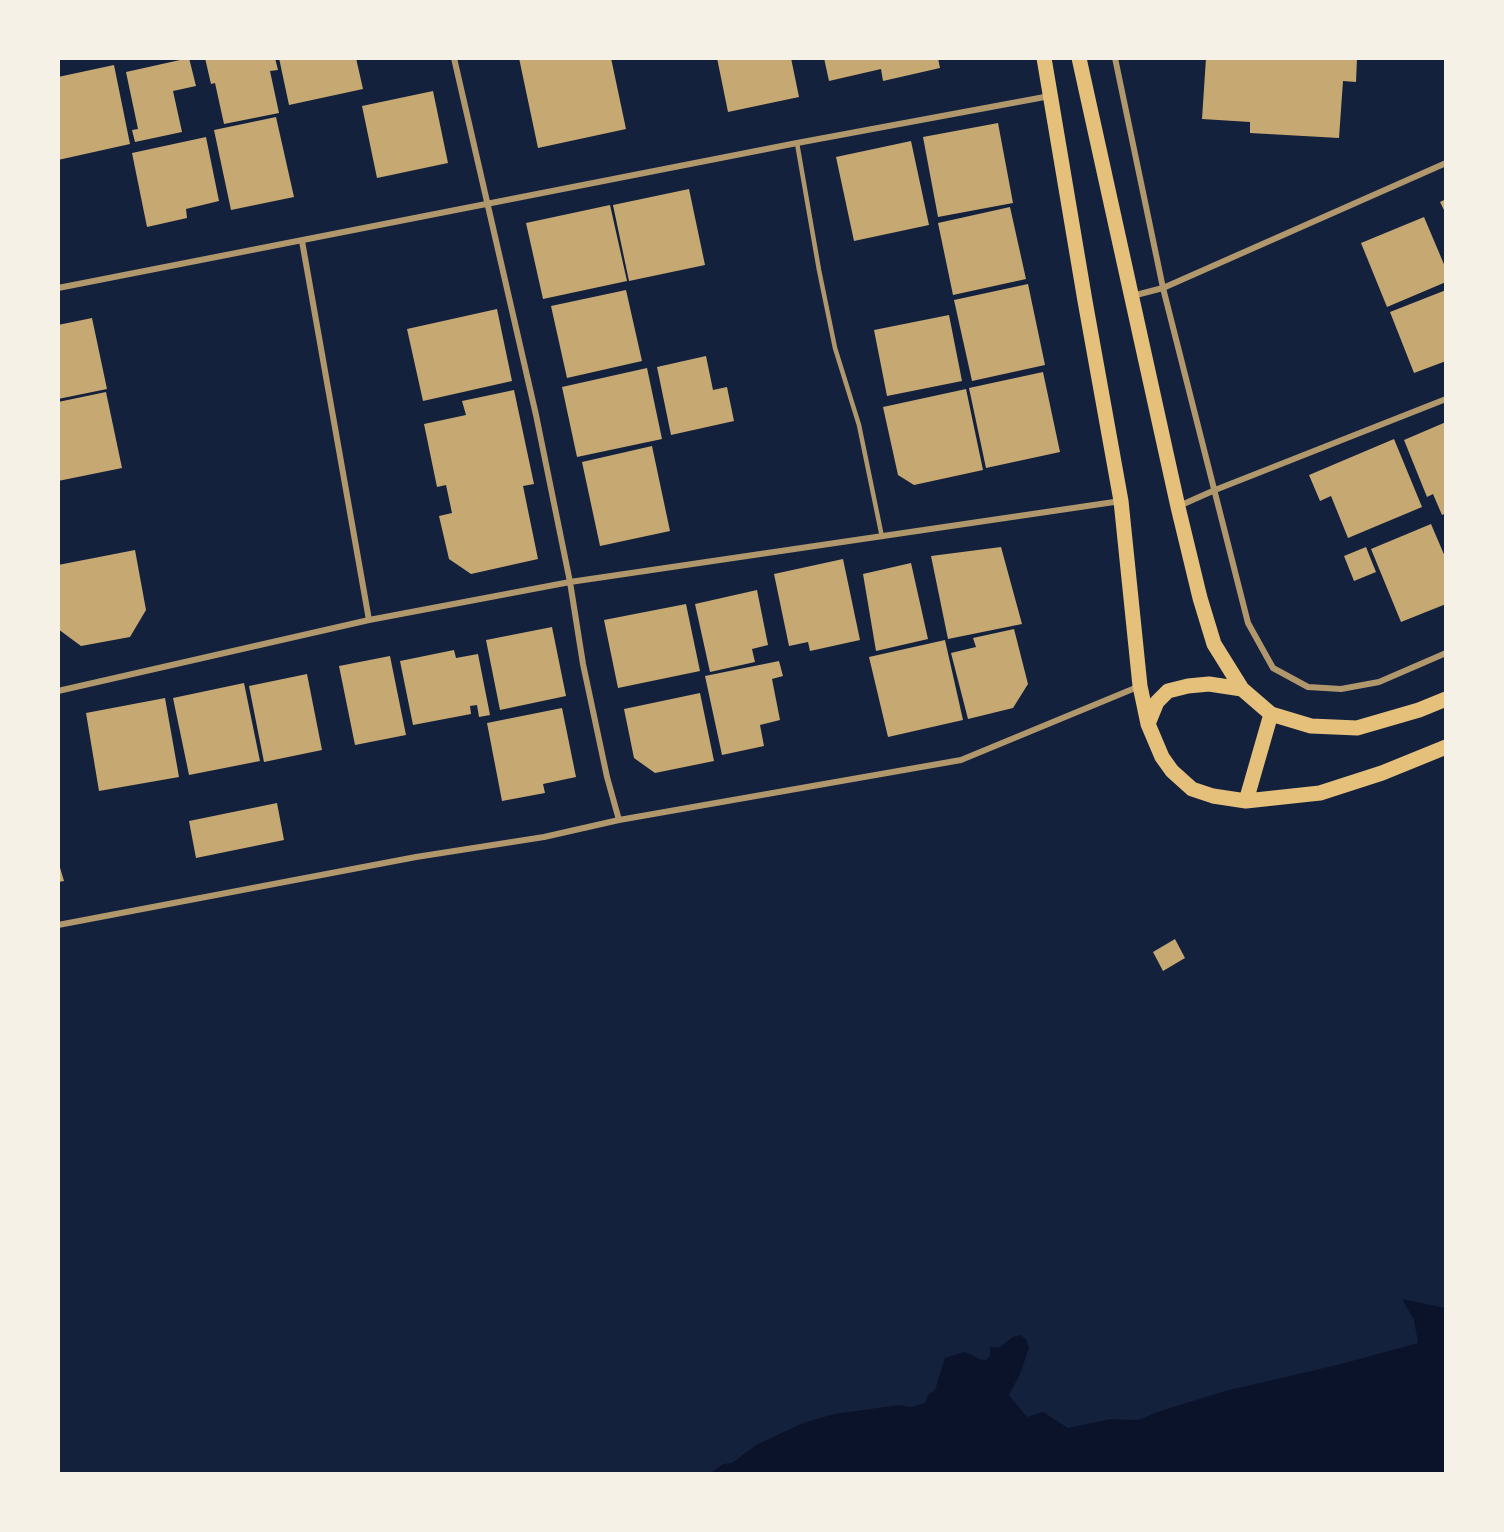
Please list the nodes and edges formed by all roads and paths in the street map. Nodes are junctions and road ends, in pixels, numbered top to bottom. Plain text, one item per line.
1 (453, 58) edge
2 (1044, 58) edge
3 (1079, 58) edge
4 (1114, 58) edge
5 (1050, 96) junction
6 (797, 142) junction
7 (1446, 163) edge
8 (487, 204) junction
9 (302, 241) junction
10 (58, 288) edge
11 (1163, 288) junction
12 (1131, 297) junction
13 (1446, 399) edge
14 (1215, 490) junction
15 (1121, 501) junction
16 (1178, 507) junction
17 (882, 537) junction
18 (570, 582) junction
19 (369, 620) junction
20 (1446, 653) edge
21 (1140, 686) junction
22 (1242, 689) junction
23 (58, 691) edge
24 (1446, 699) edge
25 (1271, 714) junction
26 (1148, 724) junction
27 (1446, 747) edge
28 (1246, 801) junction
29 (619, 820) junction
30 (58, 925) edge

1 - 8 street
2 - 5 main road
3 - 12 main road
4 - 11 street
5 - 6 street
5 - 15 main road
6 - 8 street
6 - 17 lane
7 - 11 street
8 - 9 street
8 - 18 street
9 - 10 street
9 - 19 street
11 - 12 street
11 - 14 street
12 - 16 main road
13 - 14 street
14 - 16 street
14 - 20 street
15 - 17 street
15 - 21 main road
16 - 22 main road
17 - 18 street
18 - 19 street
18 - 29 street
19 - 23 street
21 - 26 main road
21 - 29 street
22 - 25 main road
22 - 26 main road
24 - 25 main road
25 - 28 main road
26 - 28 main road
27 - 28 main road
29 - 30 street

